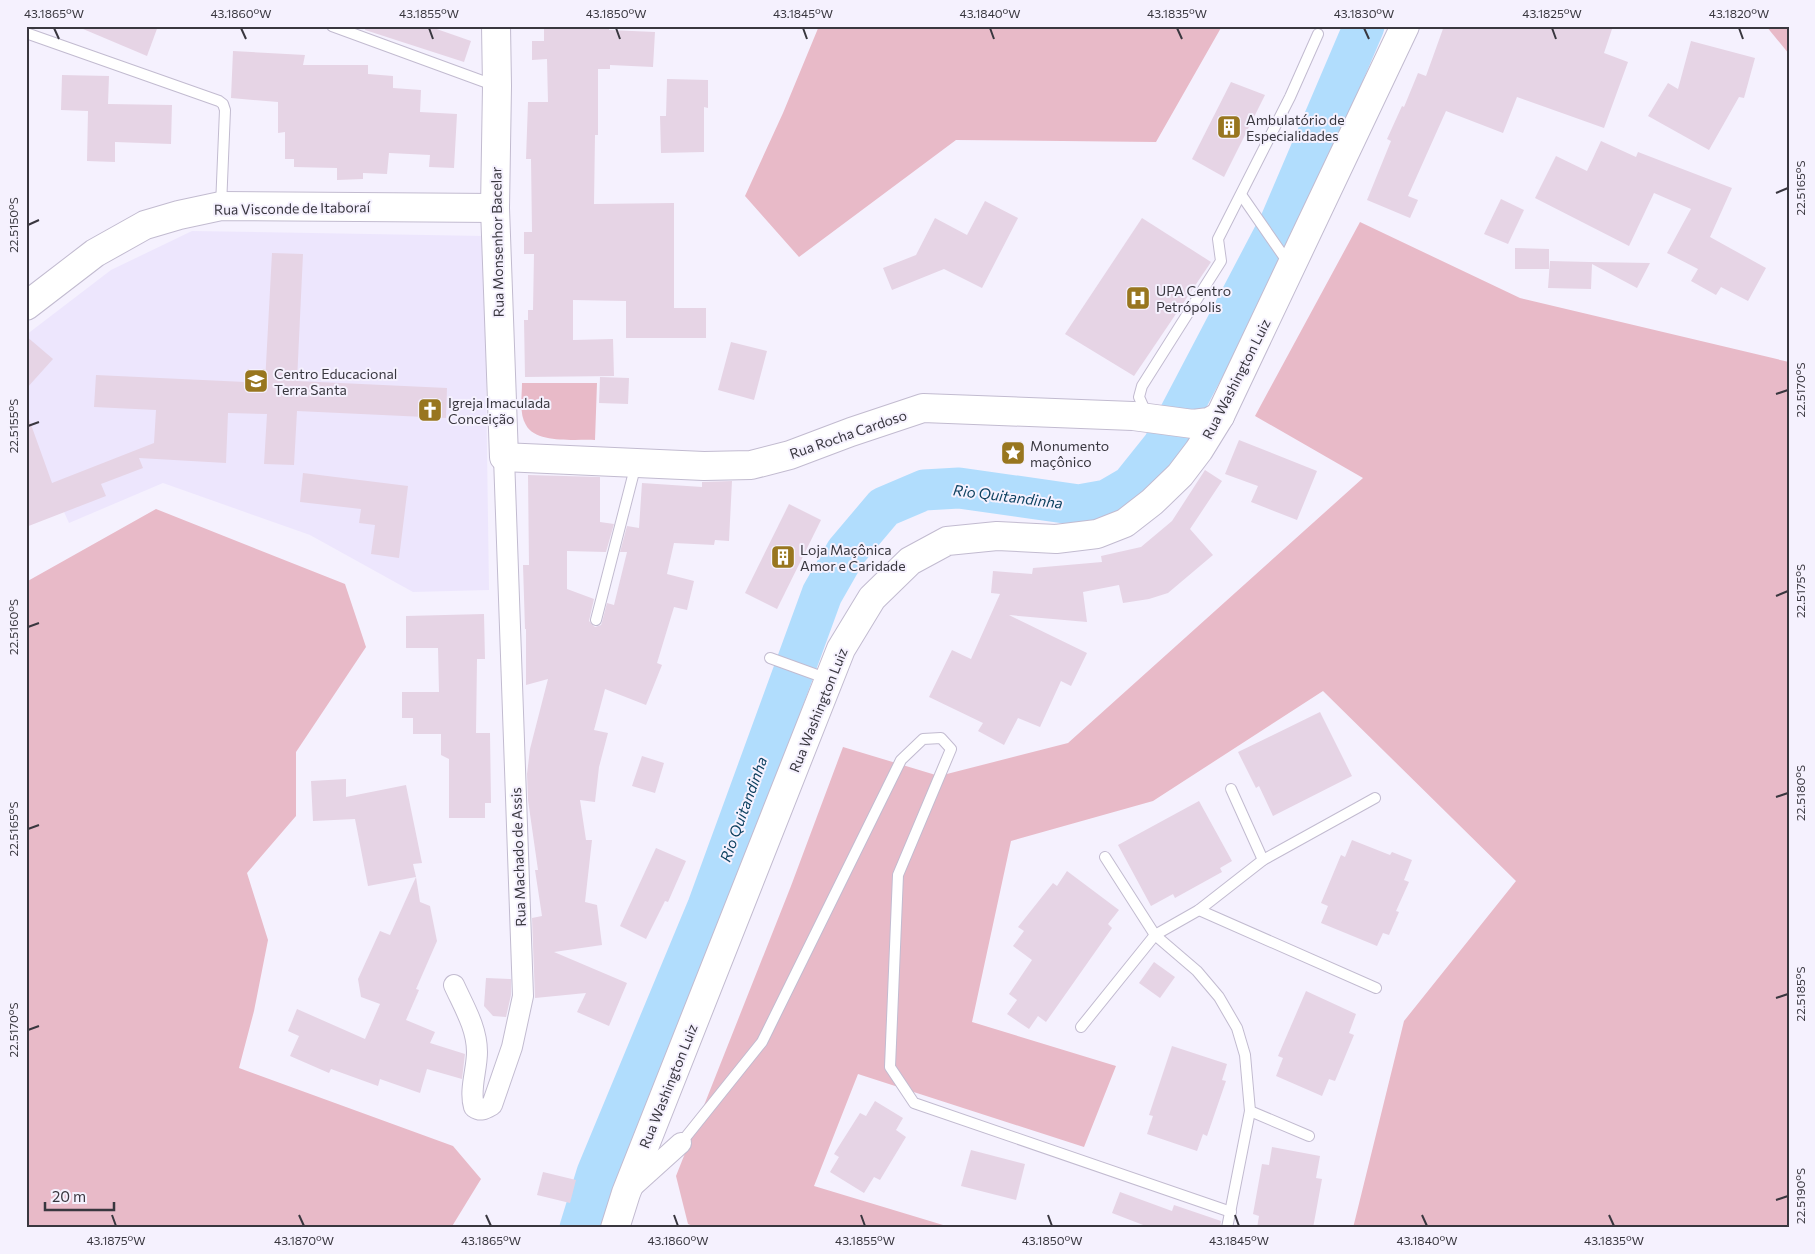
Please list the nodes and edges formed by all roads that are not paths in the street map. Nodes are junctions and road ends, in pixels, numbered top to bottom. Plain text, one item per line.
1 (332, 26) edge
2 (496, 26) edge
3 (1404, 26) edge
4 (26, 33) edge
5 (1318, 34) dead end
6 (497, 86) junction
7 (1242, 196) junction
8 (222, 206) junction
9 (495, 208) junction
10 (1291, 267) junction
11 (26, 306) edge
12 (1220, 416) joint
13 (1149, 418) junction
14 (1196, 437) junction
15 (504, 458) junction
16 (636, 463) junction
17 (596, 620) dead end
18 (770, 658) dead end
19 (829, 680) junction
20 (1231, 790) dead end
21 (1375, 798) dead end
22 (1105, 857) dead end
23 (1263, 860) junction
24 (1200, 910) junction
25 (1155, 935) junction
26 (454, 986) dead end
27 (1376, 988) dead end
28 (1080, 1027) dead end
29 (1250, 1111) junction
30 (1309, 1136) dead end
31 (680, 1143) joint
32 (626, 1193) junction
33 (1231, 1212) junction
34 (615, 1228) edge
35 (1227, 1228) edge

1 - 6 lane
2 - 6 main road, Rua Monsenhor Bacelar
3 - 10 main road, Rua Washington Luiz
4 - 8 lane
5 - 7 lane
6 - 9 main road, Rua Monsenhor Bacelar
7 - 10 lane
7 - 13 lane
8 - 9 main road, Rua Visconde de Itaboraí
8 - 11 main road, Rua Visconde de Itaboraí
9 - 15 main road, Rua Monsenhor Bacelar
10 - 12 main road, Rua Washington Luiz
12 - 14 main road, Rua Rocha Cardoso
13 - 14 main road, Rua Rocha Cardoso
13 - 16 main road, Rua Rocha Cardoso
14 - 19 main road, Rua Washington Luiz
15 - 16 main road, Rua Rocha Cardoso
15 - 26 street, Rua Machado de Assis
16 - 17 lane
18 - 19 lane
19 - 32 main road, Rua Washington Luiz
20 - 23 lane
21 - 23 lane
22 - 25 lane
23 - 24 lane
24 - 25 lane
24 - 27 lane
25 - 28 lane
25 - 29 lane
29 - 30 lane
29 - 33 lane
31 - 32 street
31 - 33 lane
32 - 34 main road, Rua Washington Luiz
33 - 35 lane

